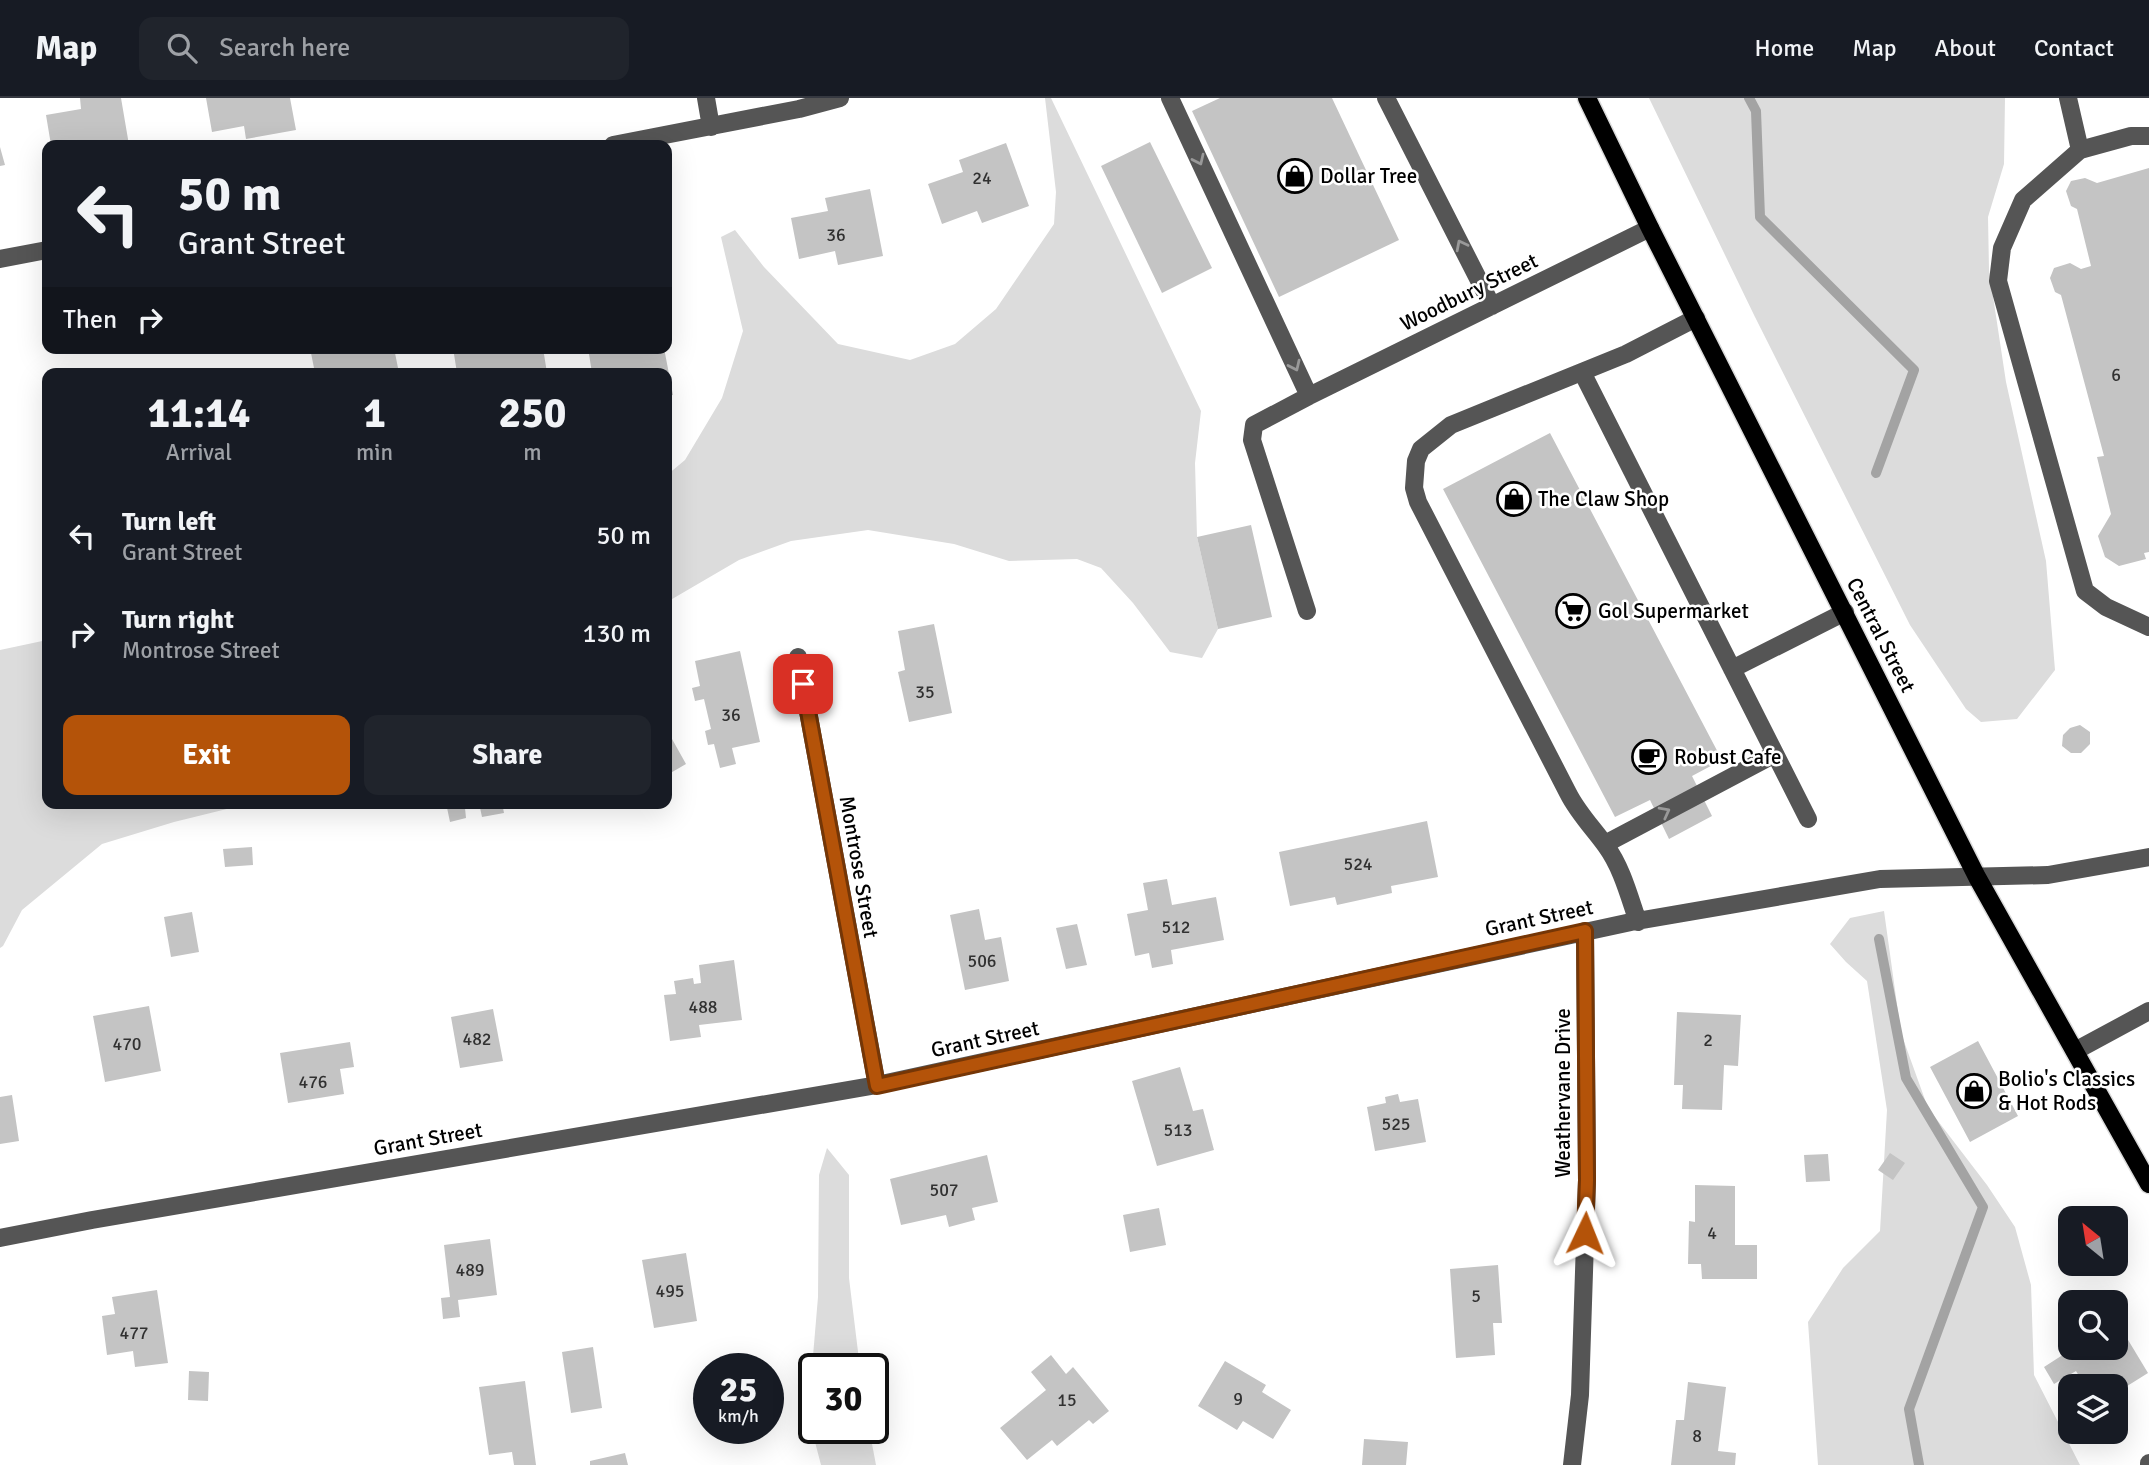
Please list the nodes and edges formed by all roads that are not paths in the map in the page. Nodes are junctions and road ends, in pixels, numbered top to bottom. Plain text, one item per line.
1 (706, 98) edge
2 (840, 98) edge
3 (1170, 98) edge
4 (1386, 98) edge
5 (1587, 98) edge
6 (2068, 98) edge
7 (711, 127) junction
8 (2149, 136) edge
9 (640, 140) edge
10 (2080, 149) junction
11 (1650, 228) junction
12 (42, 251) edge
13 (0, 259) edge
14 (1492, 306) junction
15 (1696, 318) junction
16 (1582, 372) junction
17 (1309, 396) junction
18 (1307, 611) dead end
19 (1845, 612) junction
20 (2149, 627) edge
21 (798, 657) dead end
22 (1732, 669) junction
23 (1775, 754) junction
24 (1808, 819) dead end
25 (1605, 844) junction
26 (2147, 861) edge
27 (1977, 877) junction
28 (1638, 922) junction
29 (1585, 931) junction
30 (2149, 1012) edge
31 (2075, 1051) junction
32 (877, 1086) junction
33 (2149, 1184) edge
34 (0, 1238) edge
35 (1572, 1465) edge

1 - 7 street
2 - 7 street
3 -> 17 street
14 -> 4 street
5 - 11 main road, Central Street
6 - 10 street
7 - 9 street
8 - 10 street
10 - 20 street
11 - 14 street, Woodbury Street
11 - 15 main road, Central Street
12 - 13 street
14 - 17 street, Woodbury Street
15 - 16 street
15 - 19 main road, Central Street
16 - 22 street
16 - 25 street
17 - 18 street, Woodbury Street
19 - 22 street
19 - 27 main road, Central Street
21 - 32 street, Montrose Street
22 - 23 street
23 - 24 street
25 -> 23 street
25 - 28 street
26 - 27 street, Grant Street
27 - 28 street, Grant Street
27 - 31 main road, Central Street
28 - 29 street, Grant Street
29 - 32 street, Grant Street
29 - 35 street, Weathervane Drive
30 - 31 street
31 - 33 main road, Central Street
32 - 34 street, Grant Street

